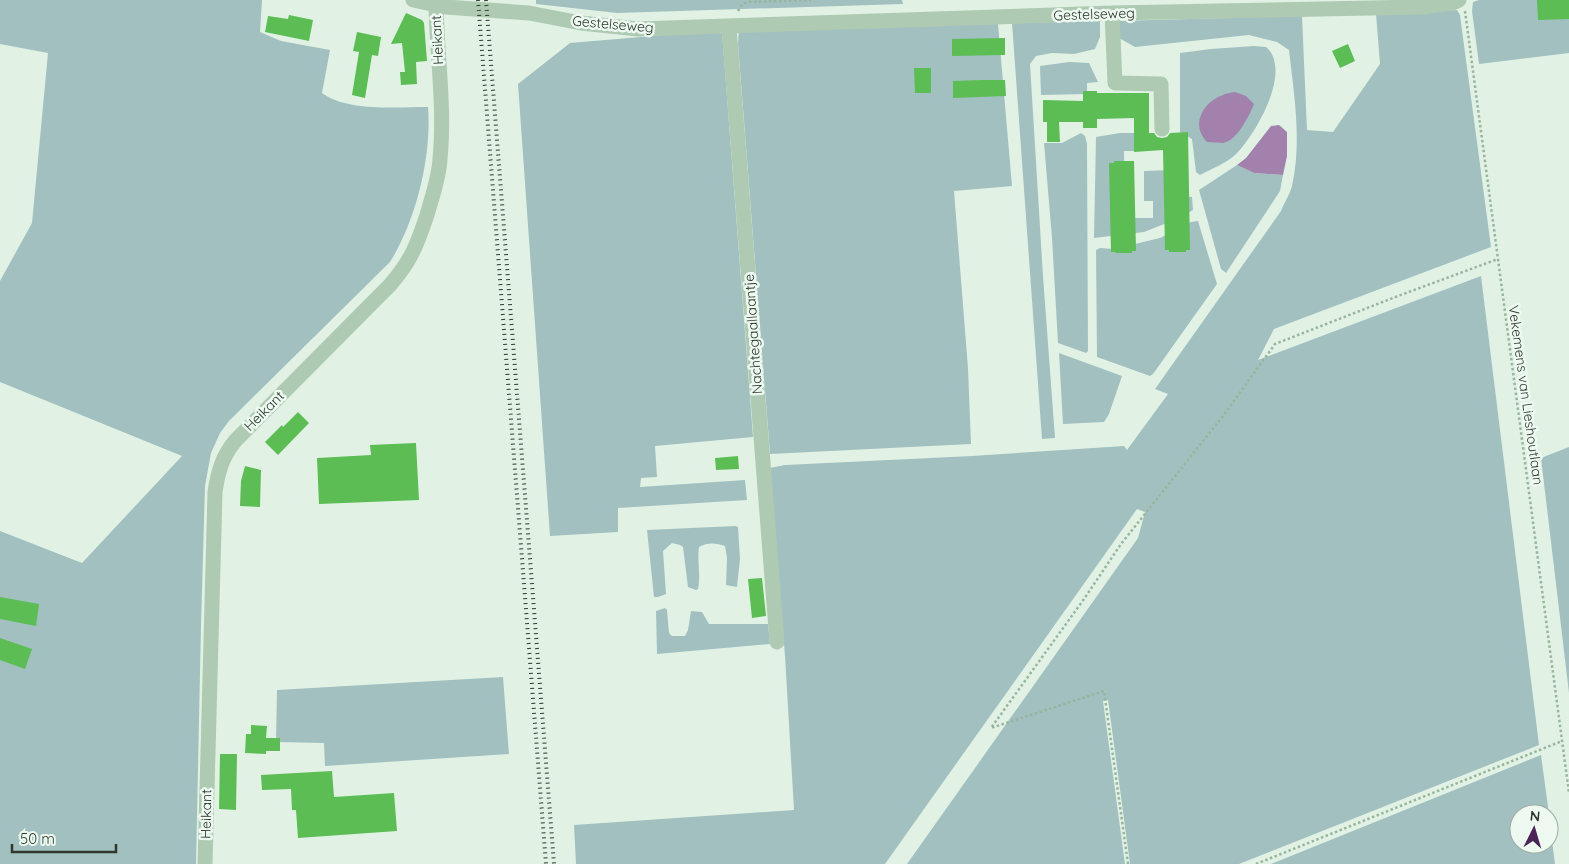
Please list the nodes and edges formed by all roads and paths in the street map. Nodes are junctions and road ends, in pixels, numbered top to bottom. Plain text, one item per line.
1 (413, 0) edge
2 (811, 0) edge
3 (436, 5) junction
4 (1462, 5) edge
5 (529, 6) edge
6 (1112, 13) junction
7 (729, 27) junction
8 (1162, 129) dead end
9 (1498, 259) junction
10 (777, 642) dead end
11 (1562, 740) junction
12 (1569, 793) edge
13 (205, 864) edge
14 (1128, 864) edge
15 (1256, 864) edge

1 - 3 street, Gestelseweg
2 - 7 path
3 - 5 street, Gestelseweg
3 - 13 street, Heikant
4 - 6 street, Gestelseweg
4 - 9 path, Vekemens van Lieshoutlaan
5 - 7 street, Gestelseweg
6 - 7 street, Gestelseweg
6 - 8 street
7 - 10 street, Nachtegaallaantje
9 - 11 path, Vekemens van Lieshoutlaan
9 - 14 path
11 - 12 path, Vekemens van Lieshoutlaan
11 - 15 path

